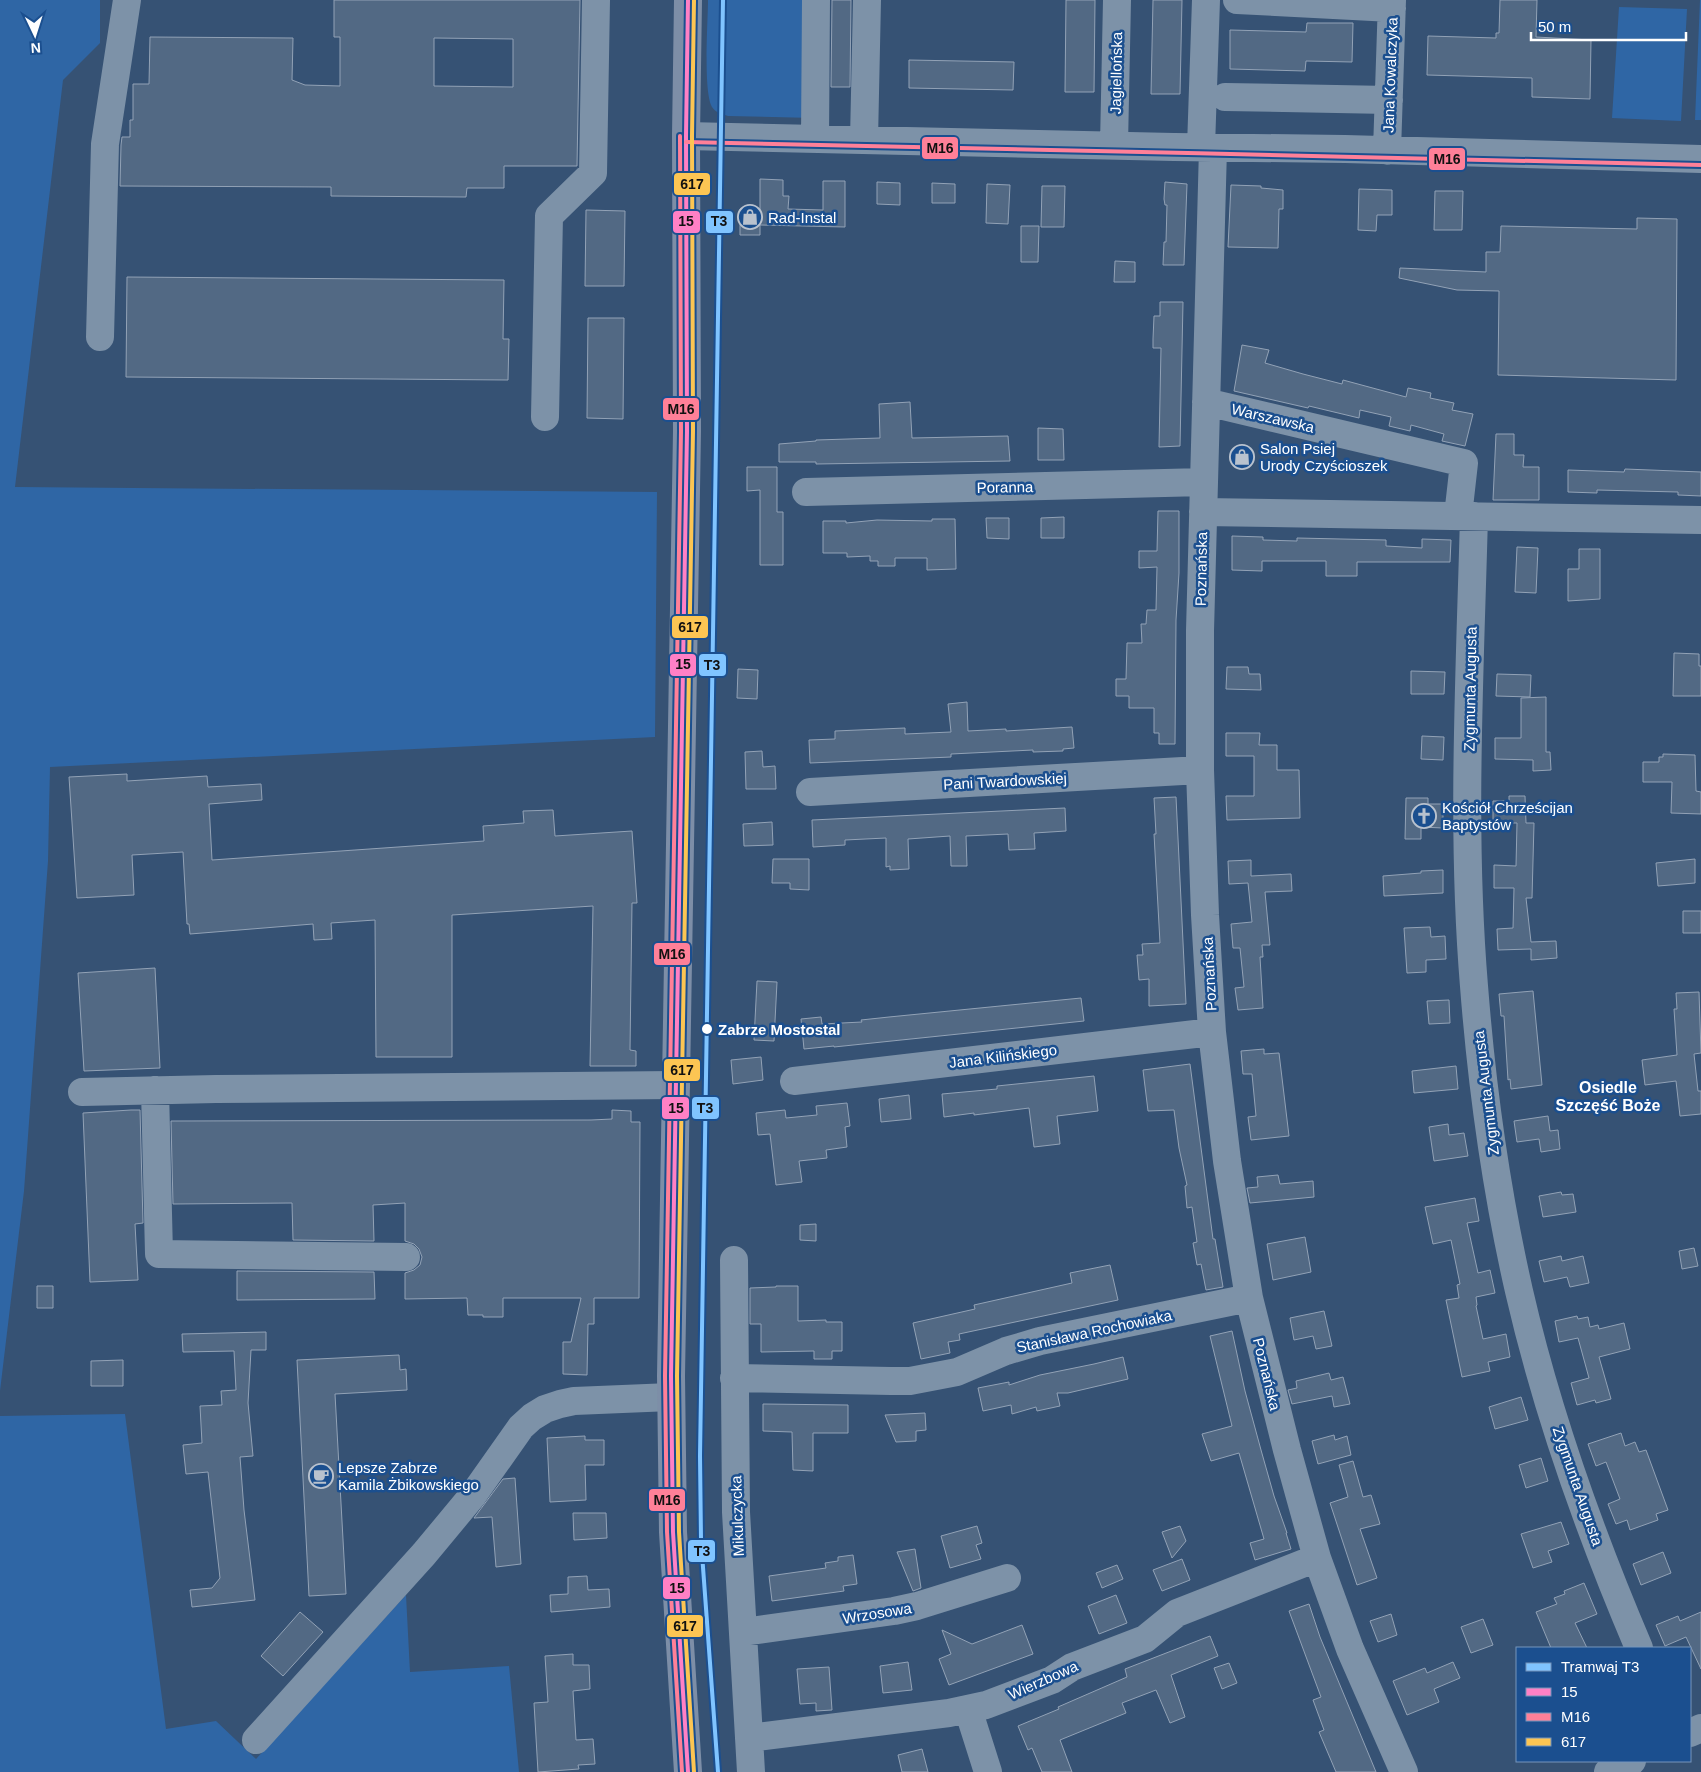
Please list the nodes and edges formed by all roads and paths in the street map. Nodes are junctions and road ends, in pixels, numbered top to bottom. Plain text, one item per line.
1 (127, 0) edge
2 (596, 0) edge
3 (688, 0) edge
4 (816, 0) edge
5 (867, 0) edge
6 (1117, 0) edge
7 (1206, 0) edge
8 (1237, 0) edge
9 (1320, 2) edge
10 (1392, 4) edge
11 (1225, 97) dead end
12 (1389, 100) junction
13 (686, 136) junction
14 (815, 139) junction
15 (864, 140) junction
16 (1114, 145) junction
17 (1207, 148) junction
18 (1387, 151) junction
19 (1701, 159) edge
20 (100, 337) dead end
21 (1206, 402) junction
22 (545, 416) dead end
23 (1204, 482) junction
24 (806, 492) dead end
25 (1203, 512) junction
26 (1466, 516) junction
27 (1701, 520) edge
28 (1200, 770) junction
29 (810, 792) dead end
30 (1212, 1032) junction
31 (794, 1081) dead end
32 (676, 1085) junction
33 (155, 1090) junction
34 (82, 1092) dead end
35 (406, 1257) dead end
36 (734, 1260) dead end
37 (1249, 1298) junction
38 (734, 1378) junction
39 (672, 1396) junction
40 (1317, 1558) junction
41 (1007, 1578) dead end
42 (743, 1632) junction
43 (1639, 1647) edge
44 (968, 1709) junction
45 (749, 1738) junction
46 (256, 1740) dead end
47 (1630, 1762) edge
48 (688, 1772) edge
49 (751, 1772) edge
50 (988, 1772) edge
51 (1404, 1772) edge
52 (1608, 1772) edge

1 - 20 street
2 - 22 street
3 - 13 main road
4 - 14 street
5 - 15 street
6 - 16 street, Jagiellońska
7 - 17 street, Poznańska
8 - 9 street
9 - 10 street
10 - 12 street, Jana Kowalczyka
11 - 12 street
12 - 18 street, Jana Kowalczyka
13 - 14 street
13 - 32 main road
14 - 15 street
15 - 16 street
16 - 17 street
17 - 18 street
17 - 21 street, Poznańska
18 - 19 street
21 - 23 street, Poznańska
21 - 26 street, Warszawska
23 - 24 street, Poranna
23 - 25 street, Poznańska
25 - 26 street
25 - 28 street, Poznańska
26 - 27 street
26 - 43 street, Zygmunta Augusta
28 - 29 street, Pani Twardowskiej
28 - 30 street, Poznańska
30 - 31 street, Jana Kilińskiego
30 - 37 street, Poznańska
32 - 33 street
32 - 39 main road
33 - 34 street
33 - 35 street
36 - 38 street, Mikulczycka
37 - 38 street, Stanisława Rochowiaka
37 - 40 street, Poznańska
38 - 42 street, Mikulczycka
39 - 46 street
39 - 48 main road
40 - 44 street, Wierzbowa
40 - 51 street, Poznańska
41 - 42 street, Wrzosowa
42 - 45 street, Mikulczycka
44 - 45 street, Wierzbowa
44 - 50 street
45 - 49 street, Mikulczycka
47 - 52 street

